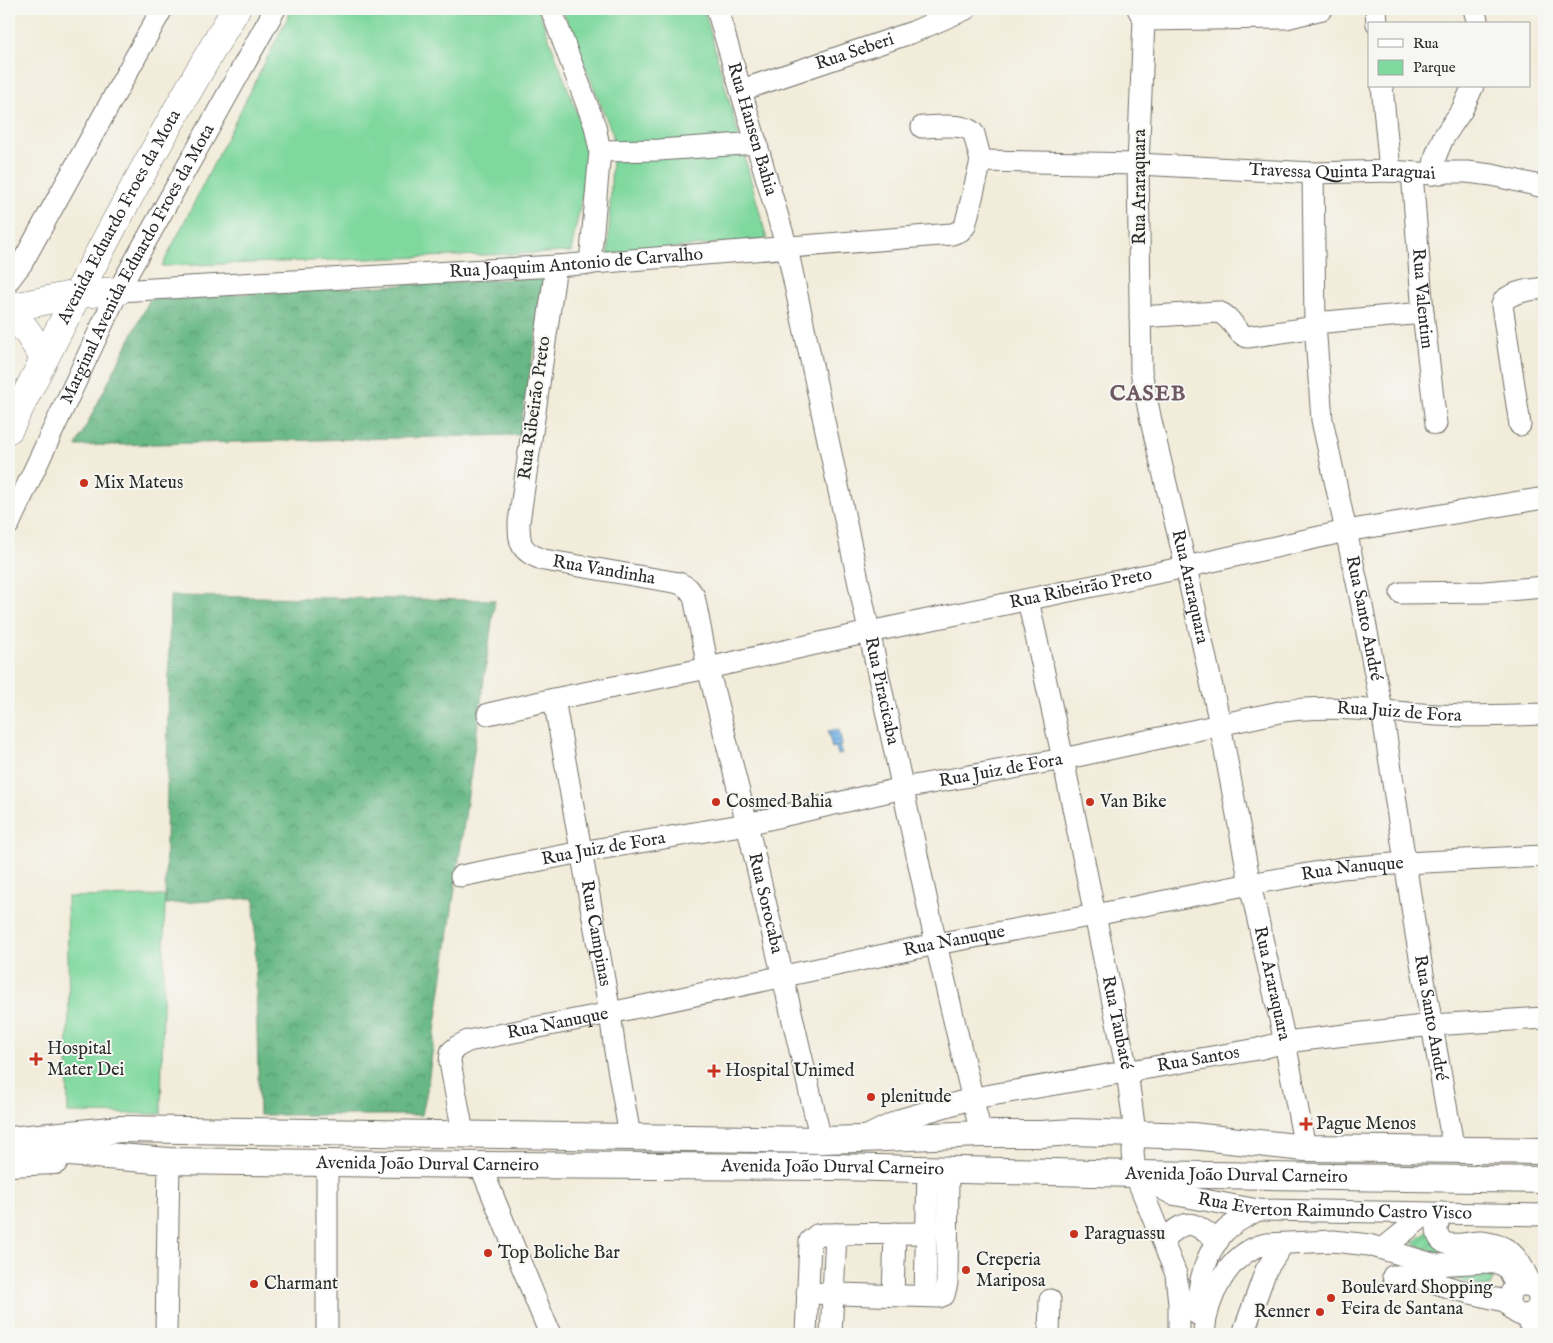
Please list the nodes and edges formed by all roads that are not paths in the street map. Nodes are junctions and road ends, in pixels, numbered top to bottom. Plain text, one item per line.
1 (162, 9) edge
2 (236, 9) edge
3 (275, 9) edge
4 (551, 9) edge
5 (717, 9) edge
6 (966, 9) edge
7 (1322, 9) edge
8 (1376, 9) edge
9 (1474, 9) edge
10 (1283, 13) edge
11 (1141, 15) edge
12 (1377, 22) edge
13 (1477, 22) edge
14 (1382, 88) edge
15 (1472, 88) edge
16 (742, 90) junction
17 (922, 127) dead end
18 (757, 143) junction
19 (600, 151) junction
20 (981, 162) junction
21 (1138, 164) junction
22 (1390, 171) junction
23 (1313, 173) junction
24 (1422, 174) junction
25 (1544, 187) edge
26 (787, 248) junction
27 (590, 264) junction
28 (556, 266) junction
29 (9, 280) edge
30 (1544, 288) edge
31 (118, 291) junction
32 (77, 294) junction
33 (9, 308) edge
34 (1423, 313) junction
35 (1140, 317) junction
36 (1316, 325) junction
37 (44, 358) junction
38 (1436, 424) dead end
39 (1520, 425) dead end
40 (9, 429) edge
41 (1544, 498) edge
42 (9, 524) edge
43 (1346, 531) junction
44 (522, 548) joint
45 (1186, 567) junction
46 (1544, 587) edge
47 (1401, 593) dead end
48 (1028, 600) junction
49 (869, 632) junction
50 (708, 668) junction
51 (554, 699) junction
52 (1382, 710) junction
53 (488, 714) dead end
54 (1544, 714) edge
55 (1220, 724) junction
56 (1063, 759) junction
57 (903, 788) junction
58 (747, 824) junction
59 (581, 852) junction
60 (1544, 856) edge
61 (1406, 863) junction
62 (461, 876) dead end
63 (1250, 884) junction
64 (1094, 915) junction
65 (936, 944) junction
66 (782, 977) junction
67 (610, 1013) junction
68 (1544, 1018) edge
69 (1432, 1025) junction
70 (1285, 1042) junction
71 (1127, 1071) junction
72 (974, 1098) junction
73 (9, 1125) edge
74 (121, 1129) junction
75 (463, 1133) junction
76 (1135, 1133) junction
77 (981, 1134) junction
78 (630, 1136) junction
79 (861, 1139) junction
80 (9, 1140) edge
81 (821, 1140) junction
82 (9, 1148) edge
83 (1305, 1148) junction
84 (1454, 1151) junction
85 (1544, 1151) edge
86 (120, 1157) junction
87 (169, 1161) junction
88 (327, 1162) junction
89 (9, 1163) edge
90 (480, 1165) junction
91 (938, 1169) junction
92 (1135, 1174) junction
93 (1544, 1180) edge
94 (1258, 1210) junction
95 (1433, 1214) junction
96 (1544, 1217) edge
97 (895, 1233) junction
98 (927, 1233) junction
99 (836, 1234) junction
100 (1163, 1240) junction
101 (1218, 1240) junction
102 (1283, 1244) junction
103 (1384, 1248) junction
104 (1393, 1276) dead end
105 (807, 1293) junction
106 (833, 1294) junction
107 (893, 1295) junction
108 (925, 1296) junction
109 (1050, 1300) dead end
110 (1528, 1300) edge
111 (166, 1334) edge
112 (327, 1334) edge
113 (550, 1334) edge
114 (806, 1334) edge
115 (831, 1334) edge
116 (1049, 1334) edge
117 (1179, 1334) edge
118 (1197, 1334) edge
119 (1204, 1334) edge
120 (1243, 1334) edge
121 (1535, 1334) edge

1 - 29 street
2 - 32 highway, Avenida Eduardo Froes da Mota
3 - 31 street, Marginal Avenida Eduardo Froes da Mota
4 - 19 street
5 - 16 street, Rua Hansen Bahia
6 - 16 street, Rua Seberi
7 - 10 street
8 - 12 street
9 - 13 street
10 - 11 street
11 - 21 street, Rua Araraquara
14 - 22 street
15 - 24 street, Rua Valentim
16 - 18 street, Rua Hansen Bahia
17 - 20 street, Rua Joaquim Antonio de Carvalho
18 - 19 street
18 - 26 street, Rua Hansen Bahia
19 - 27 street
20 - 21 street
20 - 26 street, Rua Joaquim Antonio de Carvalho
21 - 23 street, Travessa Quinta Paraguai
21 - 35 street, Rua Araraquara
22 - 23 street, Travessa Quinta Paraguai
22 - 24 street, Travessa Quinta Paraguai
23 - 36 street, Rua Santo André
24 - 25 street, Travessa Quinta Paraguai
24 - 34 street, Rua Valentim
26 - 27 street, Rua Joaquim Antonio de Carvalho
26 - 49 street, Rua Piracicaba
27 - 28 street, Rua Joaquim Antonio de Carvalho
28 - 31 street, Rua Joaquim Antonio de Carvalho
28 - 44 street, Rua Ribeirão Preto
30 - 39 street
31 - 32 highway
31 - 42 street, Marginal Avenida Eduardo Froes da Mota
32 - 33 highway
32 - 37 highway, Avenida Eduardo Froes da Mota
33 - 37 highway
34 - 36 street
34 - 38 street, Rua Valentim
35 - 36 street
35 - 45 street, Rua Araraquara
36 - 43 street, Rua Santo André
37 - 40 highway, Avenida Eduardo Froes da Mota
41 - 43 street, Rua Ribeirão Preto
43 - 45 street, Rua Ribeirão Preto
43 - 52 street, Rua Santo André
44 - 50 street, Rua Vandinha
45 - 48 street, Rua Ribeirão Preto
45 - 55 street, Rua Araraquara
46 - 47 street
48 - 49 street, Rua Ribeirão Preto
48 - 56 street, Rua Taubaté
49 - 50 street, Rua Ribeirão Preto
49 - 57 street, Rua Piracicaba
50 - 51 street, Rua Ribeirão Preto
50 - 58 street, Rua Sorocaba
51 - 53 street, Rua Ribeirão Preto
51 - 59 street, Rua Campinas
52 - 54 street, Rua Juiz de Fora
52 - 55 street, Rua Juiz de Fora
52 - 61 street, Rua Santo André
55 - 56 street, Rua Juiz de Fora
55 - 63 street, Rua Araraquara
56 - 57 street, Rua Juiz de Fora
56 - 64 street, Rua Taubaté
57 - 58 street, Rua Juiz de Fora
57 - 65 street, Rua Piracicaba
58 - 59 street, Rua Juiz de Fora
58 - 66 street, Rua Sorocaba
59 - 62 street, Rua Juiz de Fora
59 - 67 street, Rua Campinas
60 - 61 street, Rua Nanuque
61 - 63 street, Rua Nanuque
61 - 69 street, Rua Santo André
63 - 64 street, Rua Nanuque
63 - 70 street, Rua Araraquara
64 - 65 street, Rua Nanuque
64 - 71 street, Rua Taubaté
65 - 66 street, Rua Nanuque
65 - 72 street, Rua Piracicaba
66 - 67 street, Rua Nanuque
66 - 81 street, Rua Sorocaba
67 - 75 street, Rua Nanuque
67 - 78 street, Rua Campinas
68 - 69 street, Rua Santos
69 - 70 street, Rua Santos
69 - 84 street, Rua Santo André
70 - 71 street, Rua Santos
70 - 83 street, Rua Araraquara
71 - 72 street, Rua Santos
71 - 76 street, Rua Taubaté
72 - 77 street, Rua Piracicaba
72 - 79 street, Rua Santos
73 - 74 main road, Avenida João Durval Carneiro
74 - 75 main road, Avenida João Durval Carneiro
74 - 80 main road, Avenida João Durval Carneiro
75 - 78 main road, Avenida João Durval Carneiro
76 - 77 main road, Avenida João Durval Carneiro
76 - 83 main road, Avenida João Durval Carneiro
76 - 92 street, Rua Taubaté
77 - 79 main road, Avenida João Durval Carneiro
78 - 81 main road, Avenida João Durval Carneiro
79 - 81 main road, Avenida João Durval Carneiro
82 - 86 main road, Avenida João Durval Carneiro
83 - 84 main road, Avenida João Durval Carneiro
84 - 85 main road, Avenida João Durval Carneiro
86 - 87 main road, Avenida João Durval Carneiro
86 - 89 main road, Avenida João Durval Carneiro
87 - 88 main road, Avenida João Durval Carneiro
87 - 111 street
88 - 90 main road, Avenida João Durval Carneiro
88 - 112 street
90 - 91 main road, Avenida João Durval Carneiro
90 - 113 street
91 - 92 main road, Avenida João Durval Carneiro
91 - 98 street
91 - 108 street
92 - 93 main road, Avenida João Durval Carneiro
92 - 94 street, Rua Everton Raimundo Castro Visco
92 - 100 street
94 - 95 street, Rua Everton Raimundo Castro Visco
94 - 101 street
95 - 96 street, Rua Everton Raimundo Castro Visco
95 - 103 street
95 - 110 street
97 - 98 street
97 - 99 street
97 - 107 street
98 - 108 street
99 - 105 street
99 - 106 street
100 - 101 street
100 - 117 street
101 - 118 street
102 - 103 street
102 - 119 street
102 - 120 street
103 - 110 street
104 - 110 street
105 - 106 street
105 - 114 street
106 - 107 street
106 - 115 street
107 - 108 street
109 - 116 street
110 - 121 street

